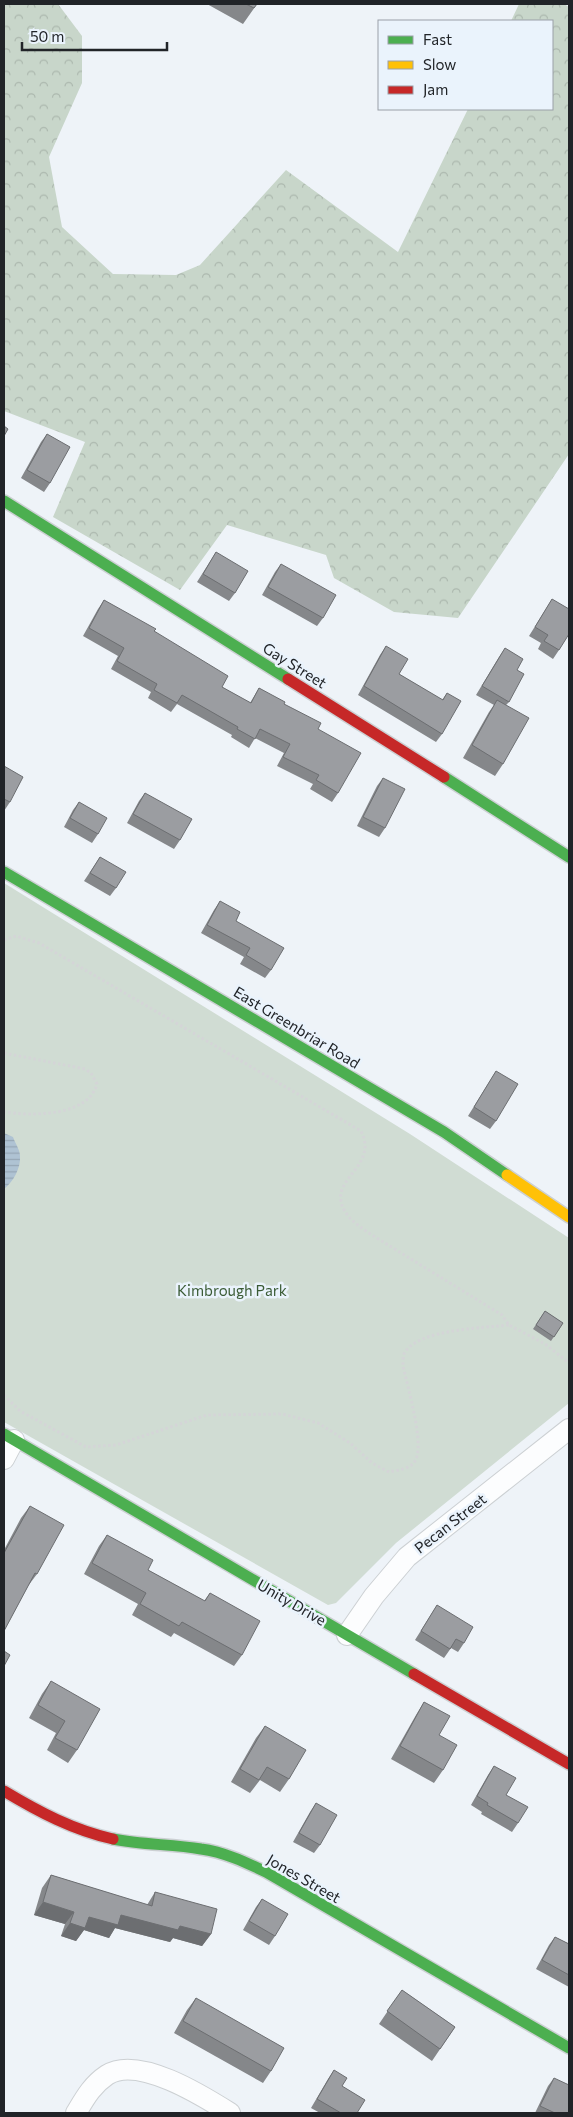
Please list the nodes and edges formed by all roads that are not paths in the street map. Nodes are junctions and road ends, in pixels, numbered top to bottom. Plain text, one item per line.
1 (4, 501) edge
2 (569, 857) edge
3 (4, 872) edge
4 (569, 1217) edge
5 (569, 1428) edge
6 (9, 1437) edge
7 (4, 1458) edge
8 (347, 1634) junction
9 (569, 1764) edge
10 (4, 1791) edge
11 (569, 2048) edge
12 (76, 2113) edge
13 (230, 2113) edge

1 - 2 street, Gay Street
3 - 4 street, East Greenbriar Road
5 - 8 street, Pecan Street
6 - 7 street, Unity Drive
6 - 8 street, Unity Drive
8 - 9 street, Unity Drive
10 - 11 street, Jones Street
12 - 13 street

